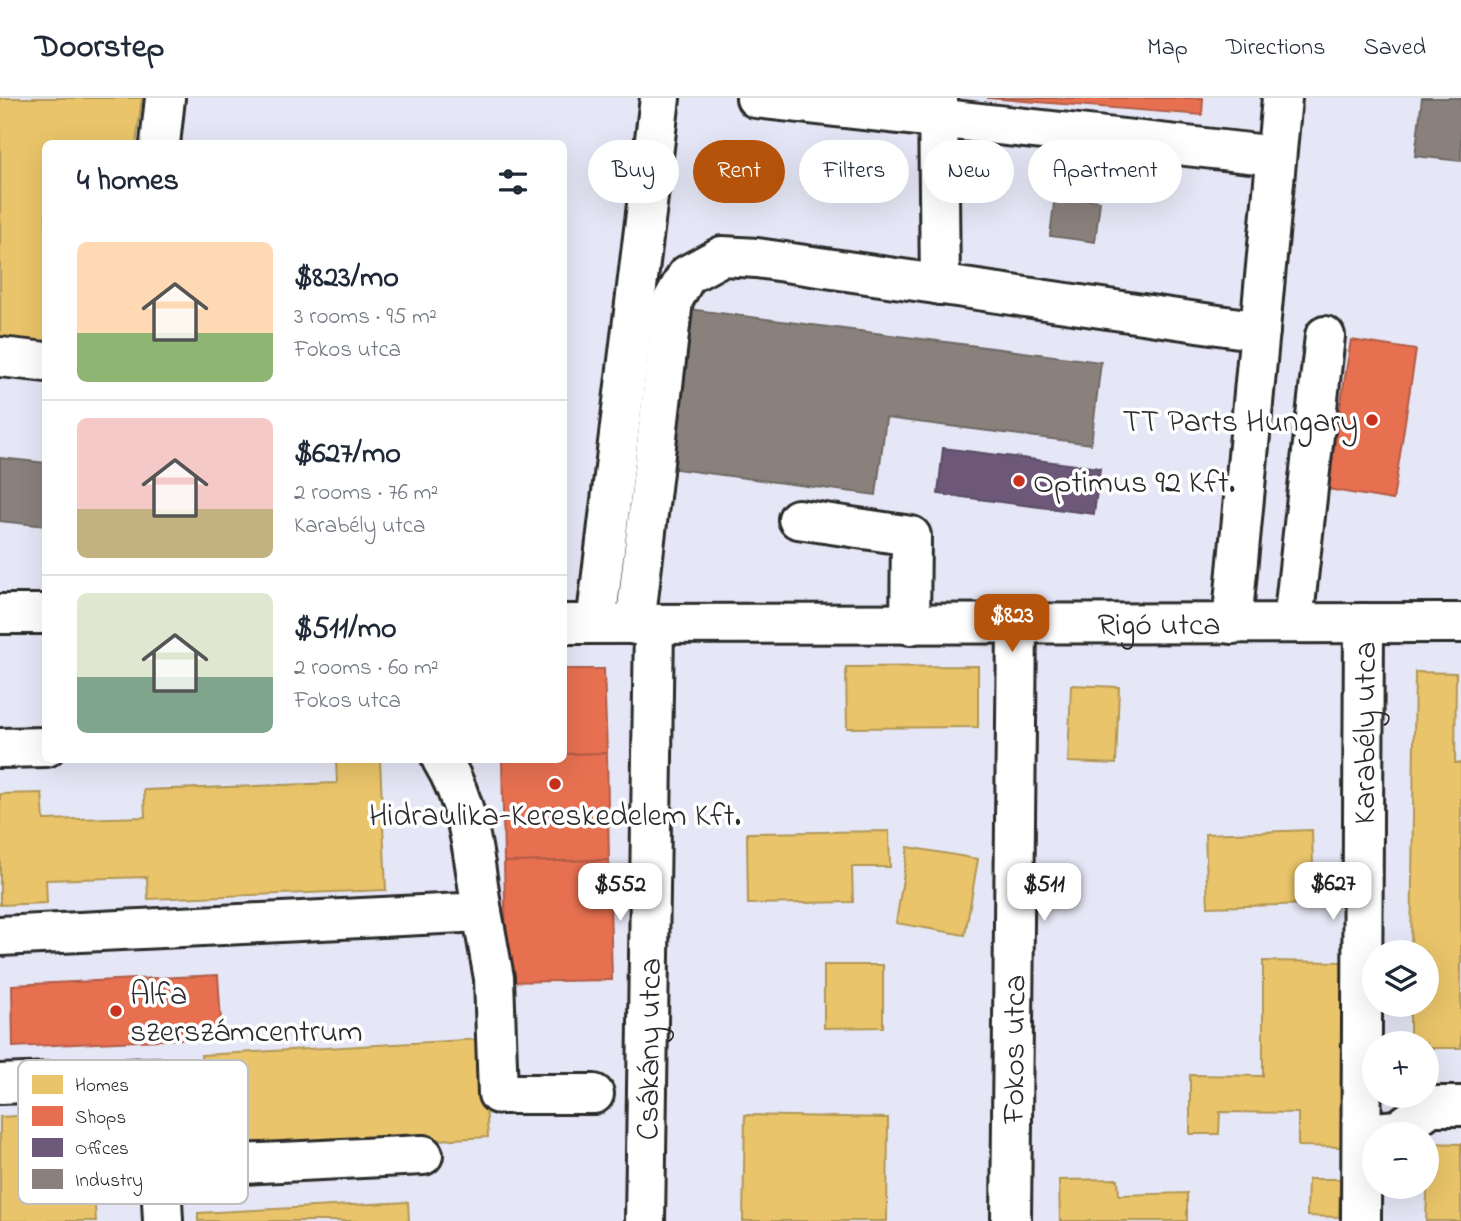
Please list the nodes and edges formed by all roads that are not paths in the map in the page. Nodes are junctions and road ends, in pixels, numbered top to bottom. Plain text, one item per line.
1 (165, 98) edge
2 (660, 98) edge
3 (757, 98) edge
4 (1282, 98) edge
5 (937, 108) edge
6 (160, 140) edge
7 (1276, 156) junction
8 (940, 285) junction
9 (1260, 331) junction
10 (1325, 336) dead end
11 (0, 357) edge
12 (42, 362) edge
13 (798, 519) dead end
14 (0, 614) edge
15 (42, 614) edge
16 (1293, 623) junction
17 (1364, 623) junction
18 (1461, 623) edge
19 (580, 624) edge
20 (1017, 624) junction
21 (1232, 624) junction
22 (645, 625) junction
23 (909, 625) junction
24 (42, 747) edge
25 (0, 748) edge
26 (444, 763) edge
27 (482, 912) junction
28 (0, 936) edge
29 (18, 1083) edge
30 (0, 1084) edge
31 (594, 1094) dead end
32 (1461, 1106) edge
33 (1362, 1122) edge
34 (1409, 1122) edge
35 (423, 1155) dead end
36 (248, 1164) edge
37 (1362, 1199) edge
38 (645, 1221) edge
39 (1010, 1221) edge
40 (1362, 1221) edge

1 - 6 street
2 - 19 street
3 - 5 street
4 - 7 street
5 - 7 street
5 - 8 street
7 - 9 street
8 - 9 street, Csákány utca
8 - 22 street, Csákány utca
9 - 21 street
10 - 16 street
11 - 12 street
13 - 23 street
14 - 15 street
16 - 17 street, Rigó utca
16 - 21 street, Rigó utca
17 - 18 street, Rigó utca
17 - 33 street, Karabély utca
19 - 22 street, Rigó utca
20 - 21 street, Rigó utca
20 - 23 street, Rigó utca
20 - 39 street, Fokos utca
22 - 23 street, Rigó utca
22 - 38 street, Csákány utca
24 - 25 street
26 - 27 street
27 - 28 street
27 - 31 street
29 - 30 street
32 - 34 street
35 - 36 street
37 - 40 street, Karabély utca

